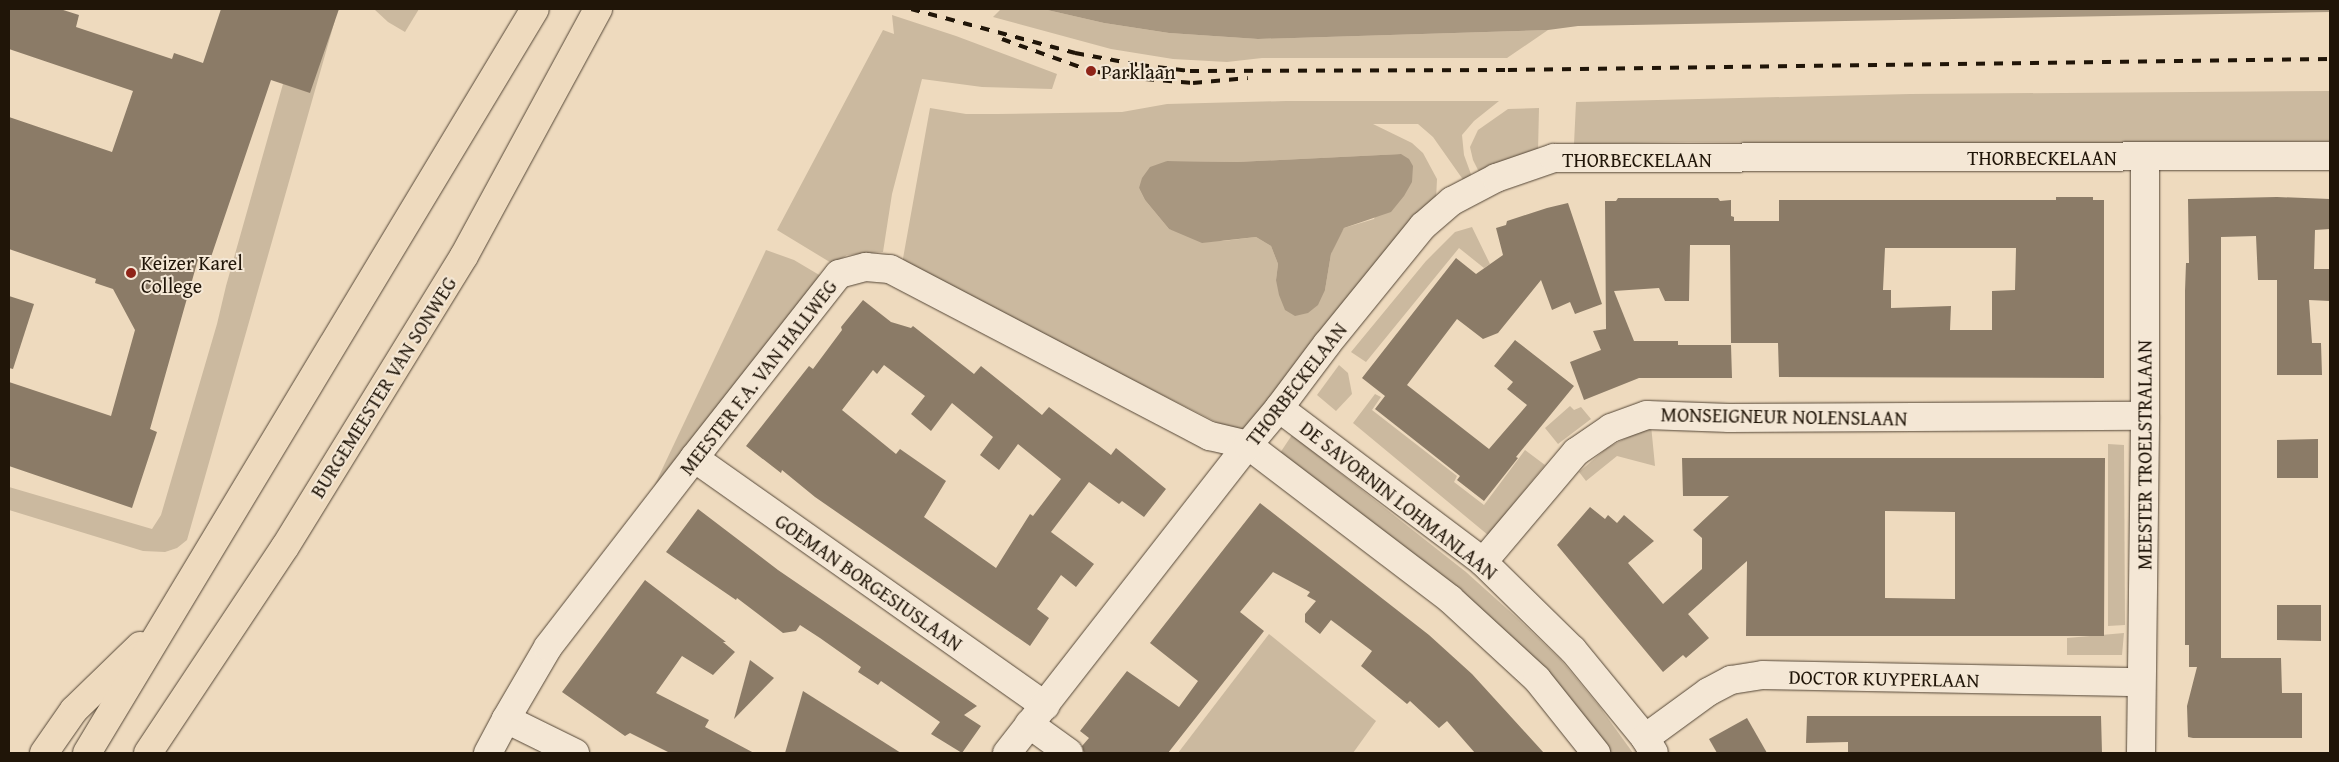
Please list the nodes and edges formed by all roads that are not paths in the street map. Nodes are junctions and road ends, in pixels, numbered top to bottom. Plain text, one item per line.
1 (535, 9) edge
2 (598, 9) edge
3 (2330, 156) edge
4 (2145, 157) junction
5 (1279, 408) junction
6 (2145, 416) junction
7 (1248, 444) junction
8 (694, 458) junction
9 (1483, 562) junction
10 (166, 621) junction
11 (2141, 682) junction
12 (1037, 715) junction
13 (506, 719) junction
14 (1650, 745) edge
15 (44, 753) edge
16 (87, 753) edge
17 (148, 753) edge
18 (488, 753) edge
19 (575, 753) edge
20 (1007, 753) edge
21 (1069, 753) edge
22 (1596, 753) edge
23 (2141, 753) edge

1 - 10 highway
2 - 17 highway, BURGEMEESTER VAN SONWEG
3 - 4 street, THORBECKELAAN
4 - 5 street, THORBECKELAAN
4 - 6 street, MEESTER TROELSTRALAAN
5 - 7 street, THORBECKELAAN
5 - 9 street, DE SAVORNIN LOHMANLAAN
6 - 9 street, MONSEIGNEUR NOLENSLAAN
6 - 11 street, MEESTER TROELSTRALAAN
7 - 8 street, MEESTER F.A. VAN HALLWEG
7 - 12 street, THORBECKELAAN
7 - 22 street
8 - 12 street, GOEMAN BORGESIUSLAAN
8 - 13 street, MEESTER F.A. VAN HALLWEG
9 - 14 street, DE SAVORNIN LOHMANLAAN
10 - 15 highway
10 - 16 highway
11 - 14 street, DOCTOR KUYPERLAAN
11 - 23 street, MEESTER TROELSTRALAAN
12 - 20 street, THORBECKELAAN
12 - 21 street, GOEMAN BORGESIUSLAAN
13 - 18 street, MEESTER F.A. VAN HALLWEG
13 - 19 street

